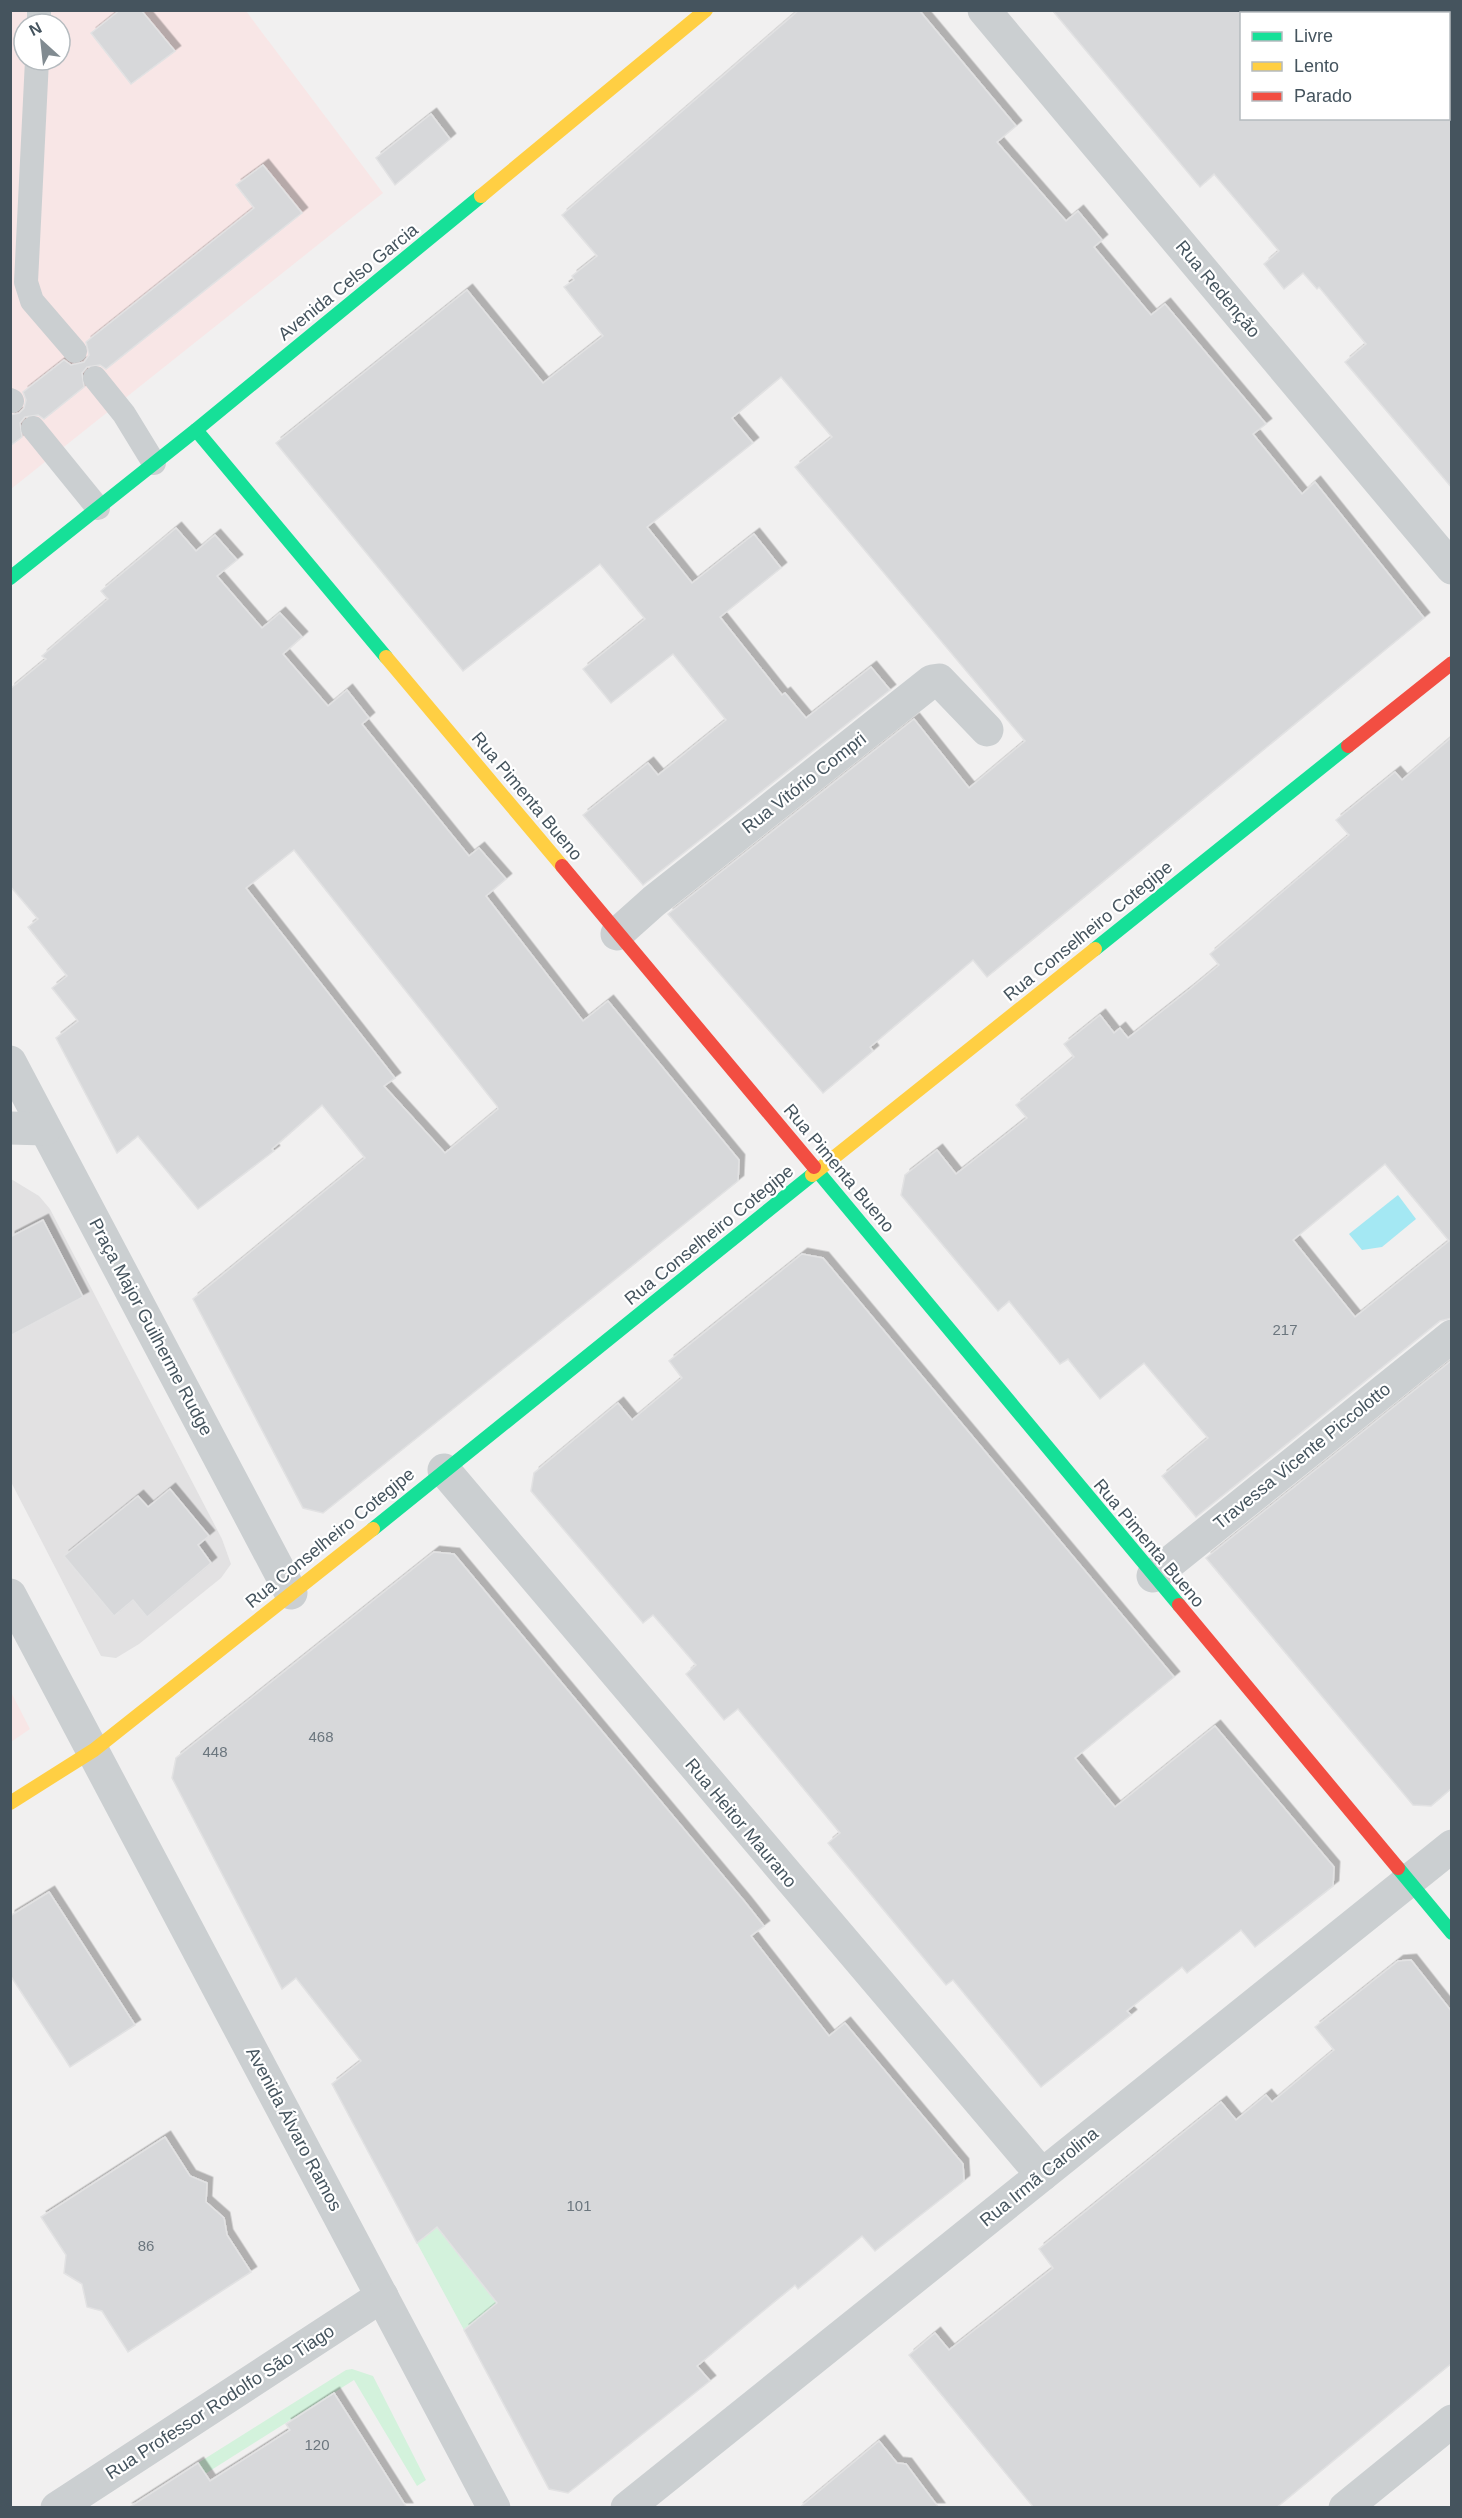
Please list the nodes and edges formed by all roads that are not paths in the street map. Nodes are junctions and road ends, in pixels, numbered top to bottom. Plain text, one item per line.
1 (706, 10) edge
2 (984, 10) edge
3 (36, 72) edge
4 (75, 351) dead end
5 (95, 378) dead end
6 (33, 428) dead end
7 (196, 430) junction
8 (154, 463) junction
9 (98, 508) junction
10 (1452, 568) edge
11 (10, 578) edge
12 (1452, 663) edge
13 (987, 730) dead end
14 (617, 934) junction
15 (10, 1062) edge
16 (10, 1128) edge
17 (45, 1129) junction
18 (818, 1171) junction
19 (1452, 1336) edge
20 (444, 1470) junction
21 (1153, 1576) junction
22 (291, 1593) junction
23 (10, 1594) edge
24 (94, 1750) junction
25 (10, 1803) edge
26 (1452, 1846) edge
27 (1408, 1881) junction
28 (1452, 1933) edge
29 (1041, 2175) junction
30 (382, 2296) junction
31 (1452, 2421) edge
32 (57, 2508) edge
33 (494, 2508) edge
34 (627, 2508) edge
35 (1344, 2508) edge

1 - 7 street, Avenida Celso Garcia
2 - 10 street, Rua Redenção
3 - 4 lane
5 - 8 lane
6 - 9 lane
7 - 8 street, Avenida Celso Garcia
7 - 14 street, Rua Pimenta Bueno
8 - 9 street, Avenida Celso Garcia
9 - 11 street, Avenida Celso Garcia
12 - 18 street, Rua Conselheiro Cotegipe
13 - 14 street, Rua Vitório Compri
14 - 18 street, Rua Pimenta Bueno
15 - 17 street, Praça Major Guilherme Rudge
16 - 17 street
17 - 22 street, Praça Major Guilherme Rudge
18 - 20 street, Rua Conselheiro Cotegipe
18 - 21 street, Rua Pimenta Bueno
19 - 21 street, Travessa Vicente Piccolotto
20 - 22 street, Rua Conselheiro Cotegipe
20 - 29 street, Rua Heitor Maurano
21 - 27 street, Rua Pimenta Bueno
22 - 24 street, Rua Conselheiro Cotegipe
23 - 24 street
24 - 25 street, Rua Conselheiro Cotegipe
24 - 30 street, Avenida Álvaro Ramos
26 - 27 street, Rua Irmã Carolina
27 - 28 street, Rua Pimenta Bueno
27 - 29 street, Rua Irmã Carolina
29 - 34 street, Rua Irmã Carolina
30 - 32 street, Rua Professor Rodolfo São Tiago
30 - 33 street, Avenida Álvaro Ramos
31 - 35 street

